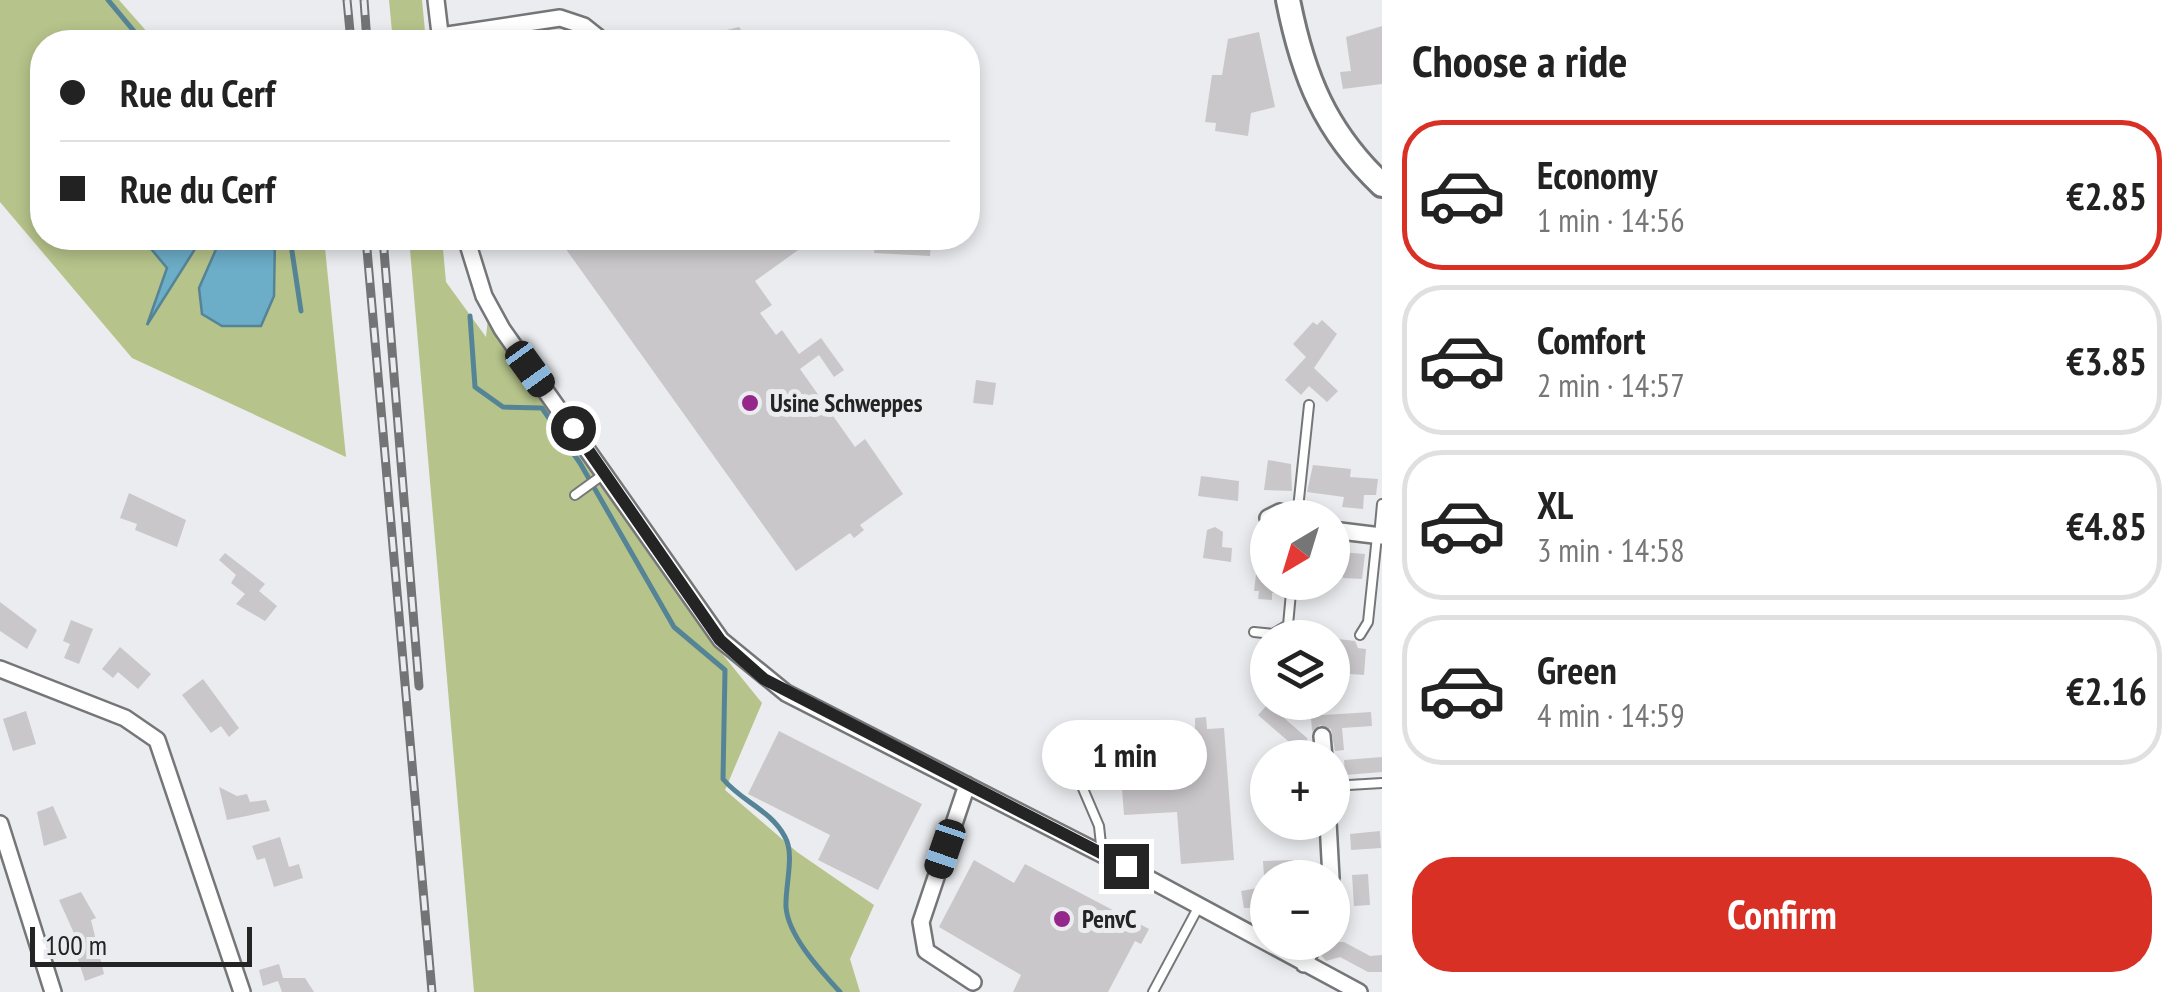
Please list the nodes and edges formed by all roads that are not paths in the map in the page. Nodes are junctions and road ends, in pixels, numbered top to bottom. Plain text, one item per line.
1 (436, 0) edge
2 (1288, 0) edge
3 (440, 30) edge
4 (492, 30) edge
5 (589, 30) edge
6 (1382, 185) edge
7 (470, 250) edge
8 (1309, 406) dead end
9 (601, 477) junction
10 (576, 495) dead end
11 (1298, 500) edge
12 (1382, 504) edge
13 (1350, 532) edge
14 (1380, 536) edge
15 (1360, 635) dead end
16 (0, 669) edge
17 (1322, 736) dead end
18 (1322, 740) edge
19 (1066, 750) dead end
20 (1382, 783) edge
21 (1350, 785) edge
22 (967, 786) junction
23 (0, 824) edge
24 (1102, 854) junction
25 (1199, 906) junction
26 (1306, 960) edge
27 (1304, 964) junction
28 (973, 982) dead end
29 (53, 992) edge
30 (242, 992) edge
31 (1153, 992) edge
32 (1358, 992) edge

1 - 3 street
2 - 6 main road
4 - 5 street
7 - 9 street
8 - 11 lane
9 - 10 lane
9 - 22 street
12 - 14 lane
13 - 14 street
14 - 15 lane
16 - 30 street
17 - 18 street
19 - 24 lane
20 - 21 lane
22 - 24 street
22 - 28 street
23 - 29 street
24 - 25 street
25 - 27 street
25 - 31 lane
26 - 27 street
27 - 32 street

